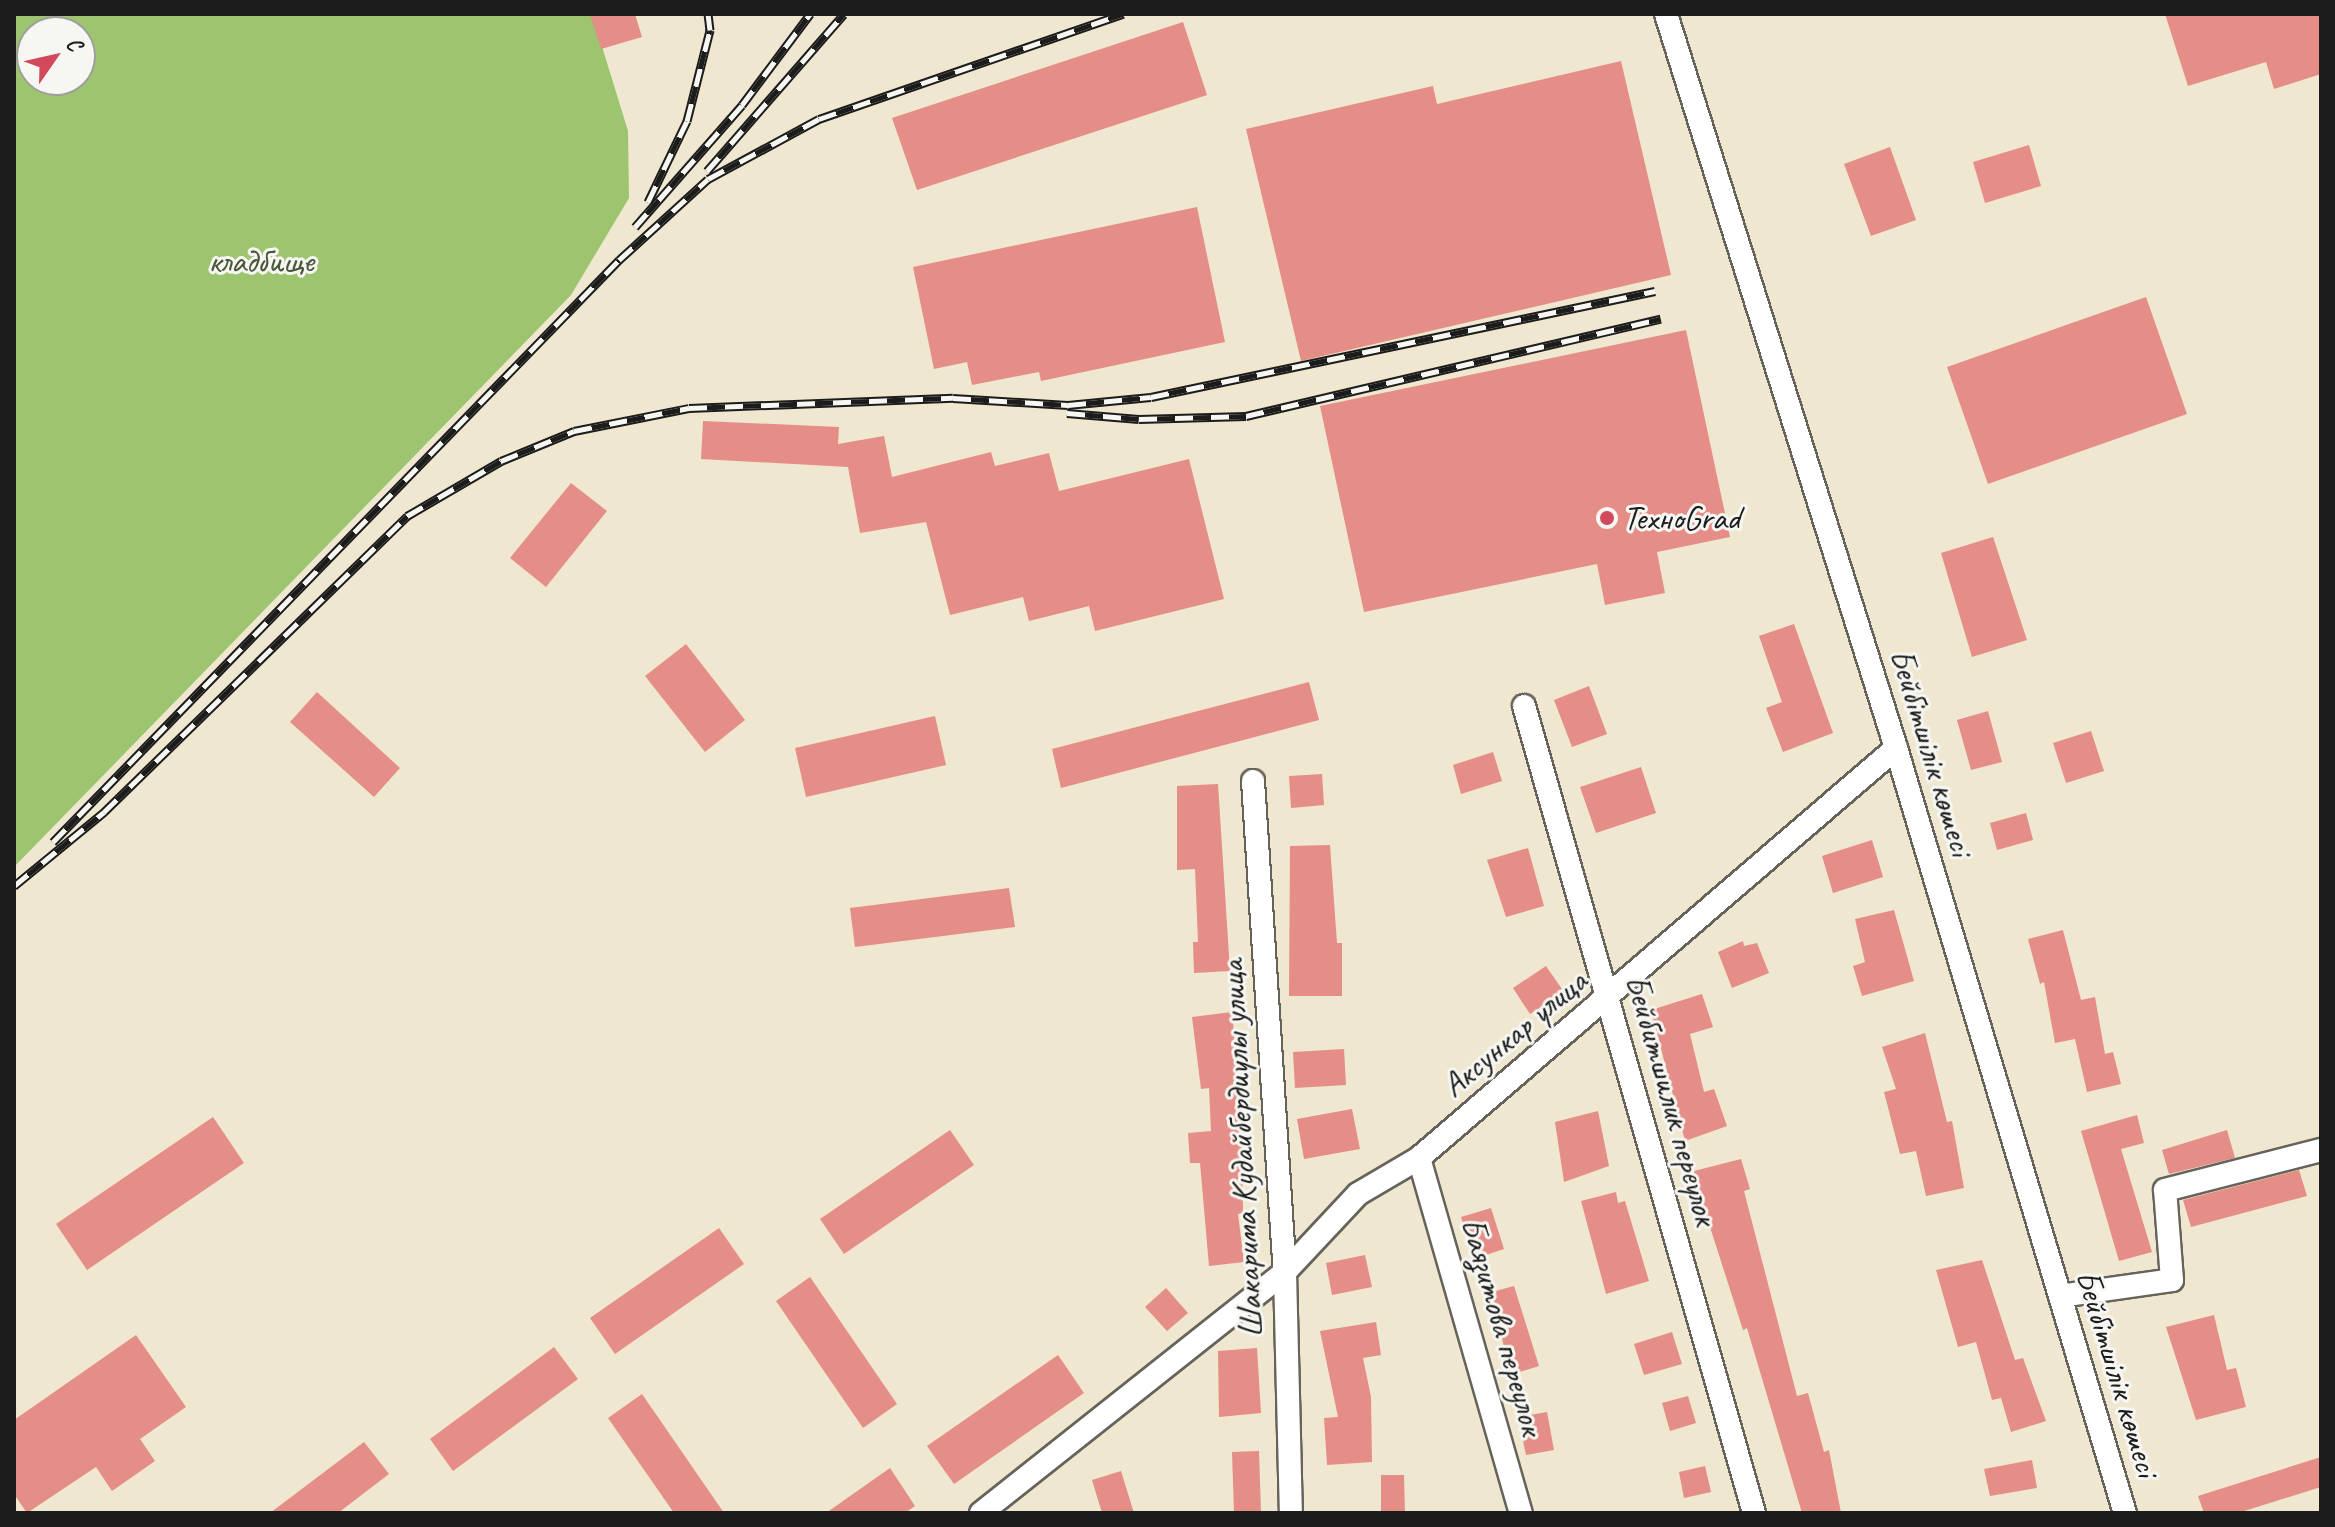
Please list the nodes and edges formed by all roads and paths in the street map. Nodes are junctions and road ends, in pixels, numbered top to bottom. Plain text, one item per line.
1 (1666, 14) edge
2 (1524, 706) dead end
3 (1896, 748) junction
4 (1253, 781) dead end
5 (1608, 998) junction
6 (2321, 1150) edge
7 (1419, 1158) junction
8 (1285, 1272) junction
9 (2060, 1296) junction
10 (981, 1513) edge
11 (1291, 1513) edge
12 (1521, 1513) edge
13 (1754, 1513) edge
14 (2125, 1513) edge

1 - 3 street, Бейбітшілік көшесі
2 - 5 street, Бейбитшилик переулок
3 - 5 street, Аксункар улица
3 - 9 street, Бейбітшілік көшесі
4 - 8 street, Шакарима Кудайбердиулы улица
5 - 7 street, Аксункар улица
5 - 13 street, Бейбитшилик переулок
6 - 9 street
7 - 8 street, Аксункар улица
7 - 12 street, Баязитова переулок
8 - 10 street, Аксункар улица
8 - 11 street, Шакарима Кудайбердиулы улица
9 - 14 street, Бейбітшілік көшесі

